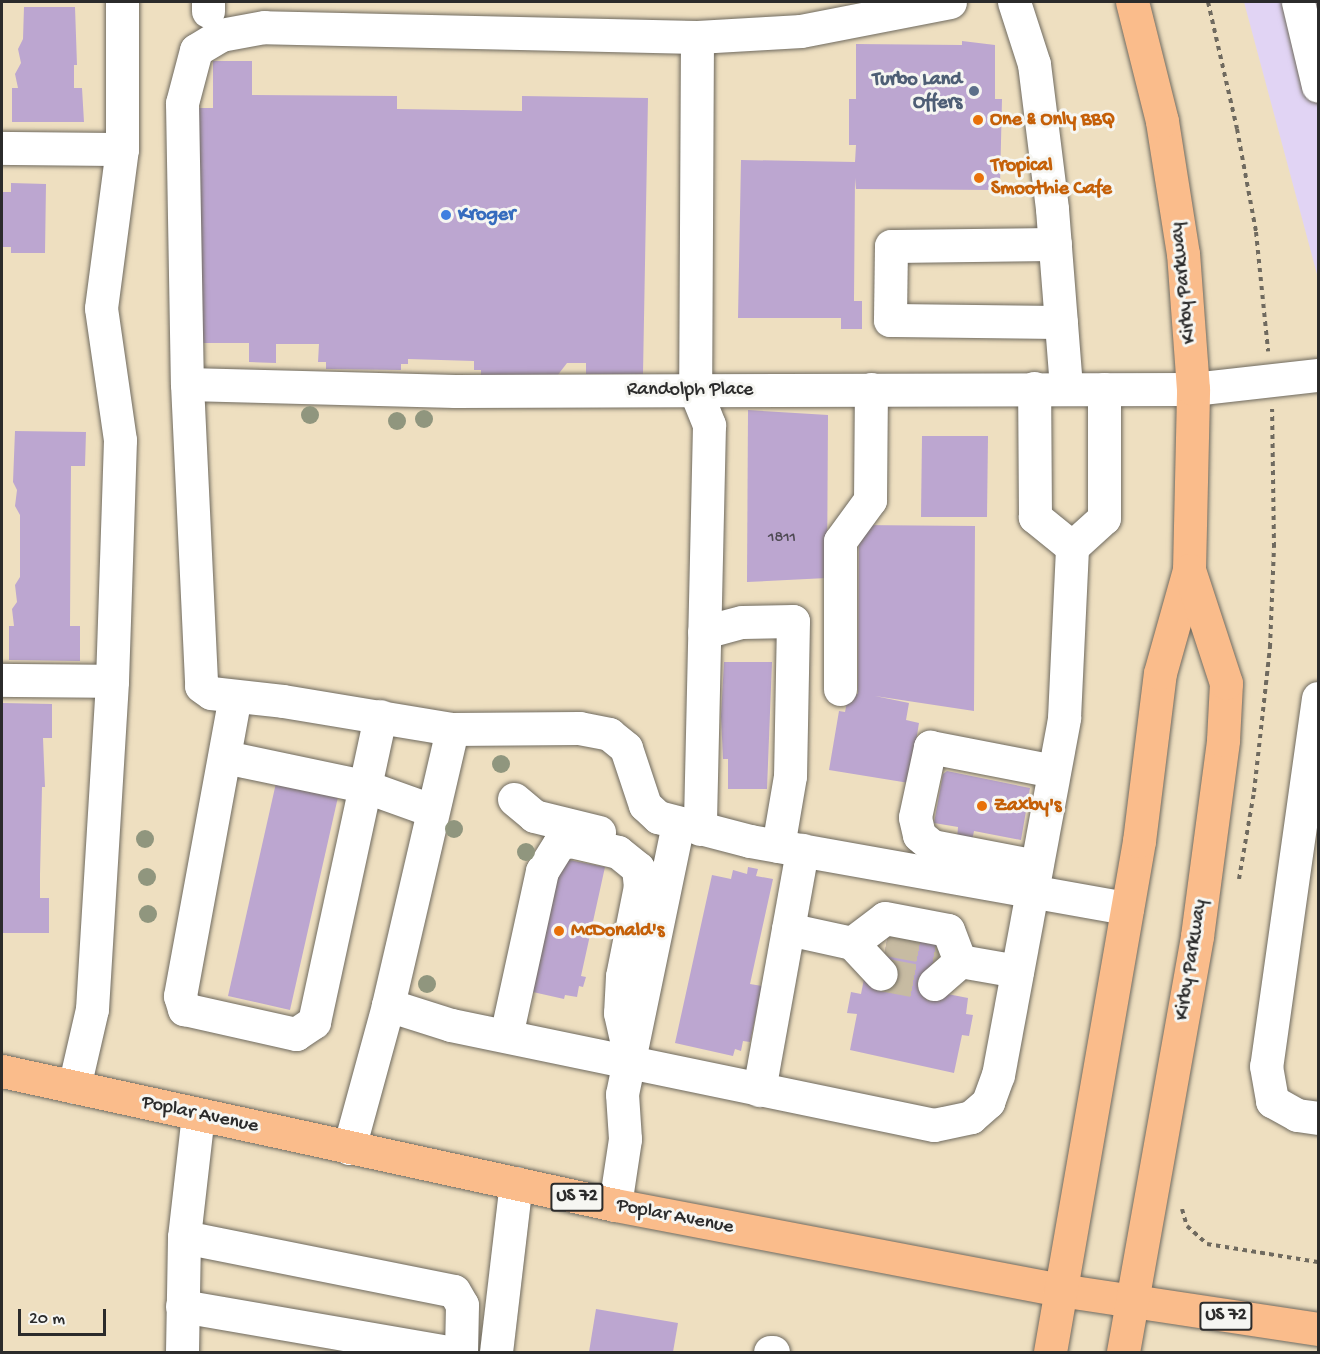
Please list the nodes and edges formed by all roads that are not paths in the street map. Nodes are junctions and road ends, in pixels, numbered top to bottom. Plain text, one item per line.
1 (122, 2) edge
2 (950, 2) edge
3 (1014, 2) edge
4 (1132, 2) edge
5 (1298, 2) edge
6 (697, 37) junction
7 (1318, 86) edge
8 (2, 148) edge
9 (122, 149) junction
10 (1055, 244) junction
11 (1061, 322) junction
12 (1318, 375) edge
13 (187, 384) junction
14 (1050, 388) junction
15 (870, 389) junction
16 (1104, 389) junction
17 (1193, 389) junction
18 (695, 390) junction
19 (1072, 547) junction
20 (1189, 570) junction
21 (704, 632) junction
22 (2, 680) edge
23 (112, 681) junction
24 (840, 689) dead end
25 (235, 696) junction
26 (1318, 698) edge
27 (380, 716) junction
28 (452, 729) junction
29 (225, 757) junction
30 (1054, 771) junction
31 (364, 786) junction
32 (514, 800) dead end
33 (431, 810) junction
34 (689, 826) junction
35 (790, 848) junction
36 (667, 878) junction
37 (1033, 879) junction
38 (1127, 908) junction
39 (788, 929) junction
40 (852, 943) junction
41 (884, 958) tunnel mouth
42 (1017, 971) junction
43 (388, 1005) junction
44 (506, 1036) junction
45 (628, 1058) junction
46 (2, 1071) edge
47 (74, 1087) junction
48 (759, 1090) junction
49 (198, 1115) junction
50 (1318, 1119) edge
51 (349, 1148) junction
52 (516, 1183) junction
53 (615, 1205) junction
54 (184, 1237) junction
55 (1060, 1290) junction
56 (1133, 1303) junction
57 (182, 1306) junction
58 (1318, 1329) edge
59 (182, 1353) edge
60 (448, 1353) edge
61 (461, 1353) edge
62 (496, 1353) edge
63 (1050, 1353) edge
64 (1123, 1353) edge

1 - 9 lane
2 - 6 lane
3 - 10 lane
4 - 17 main road, Kirby Parkway
5 - 7 lane
6 - 13 lane
6 - 18 lane
8 - 9 lane
9 - 23 lane
10 - 11 lane
10 - 11 lane
11 - 14 lane
12 - 17 lane, Randolph Place
13 - 18 lane, Randolph Place
13 - 25 lane
14 - 15 lane, Randolph Place
14 - 16 lane, Randolph Place
14 - 19 lane
15 - 18 lane, Randolph Place
15 - 24 lane
16 - 17 lane, Randolph Place
16 - 19 lane
17 - 20 main road, Kirby Parkway
18 - 21 lane
19 - 30 lane
20 - 38 main road, Kirby Parkway
20 - 56 main road, Kirby Parkway
21 - 34 lane
21 - 35 lane
22 - 23 lane
23 - 47 lane
25 - 27 lane
25 - 29 lane
26 - 50 lane
27 - 28 lane
27 - 31 lane
28 - 33 lane
28 - 34 lane
29 - 31 lane
29 - 31 lane
30 - 37 lane
30 - 37 lane
31 - 33 lane
32 - 36 lane
33 - 43 lane
34 - 35 lane
34 - 36 lane
35 - 37 lane
35 - 39 lane
36 - 45 lane
37 - 38 lane
37 - 42 lane
38 - 55 main road, Kirby Parkway
39 - 40 lane
39 - 48 lane
40 - 41 lane
40 - 42 lane
42 - 48 lane
43 - 44 lane
43 - 51 lane
44 - 45 lane
44 - 45 lane
45 - 48 lane
45 - 53 lane
46 - 47 main road, Poplar Avenue / US 72
47 - 49 main road, Poplar Avenue / US 72
49 - 51 main road, Poplar Avenue / US 72
49 - 54 lane
51 - 52 main road, Poplar Avenue / US 72
52 - 53 main road, Poplar Avenue / US 72
52 - 62 lane
53 - 55 main road, Poplar Avenue / US 72
54 - 57 lane
54 - 61 lane
55 - 56 main road, Poplar Avenue / US 72
55 - 63 main road, Kirby Parkway
56 - 58 main road, Poplar Avenue / US 72
56 - 64 main road, Kirby Parkway
57 - 59 lane
57 - 60 lane

